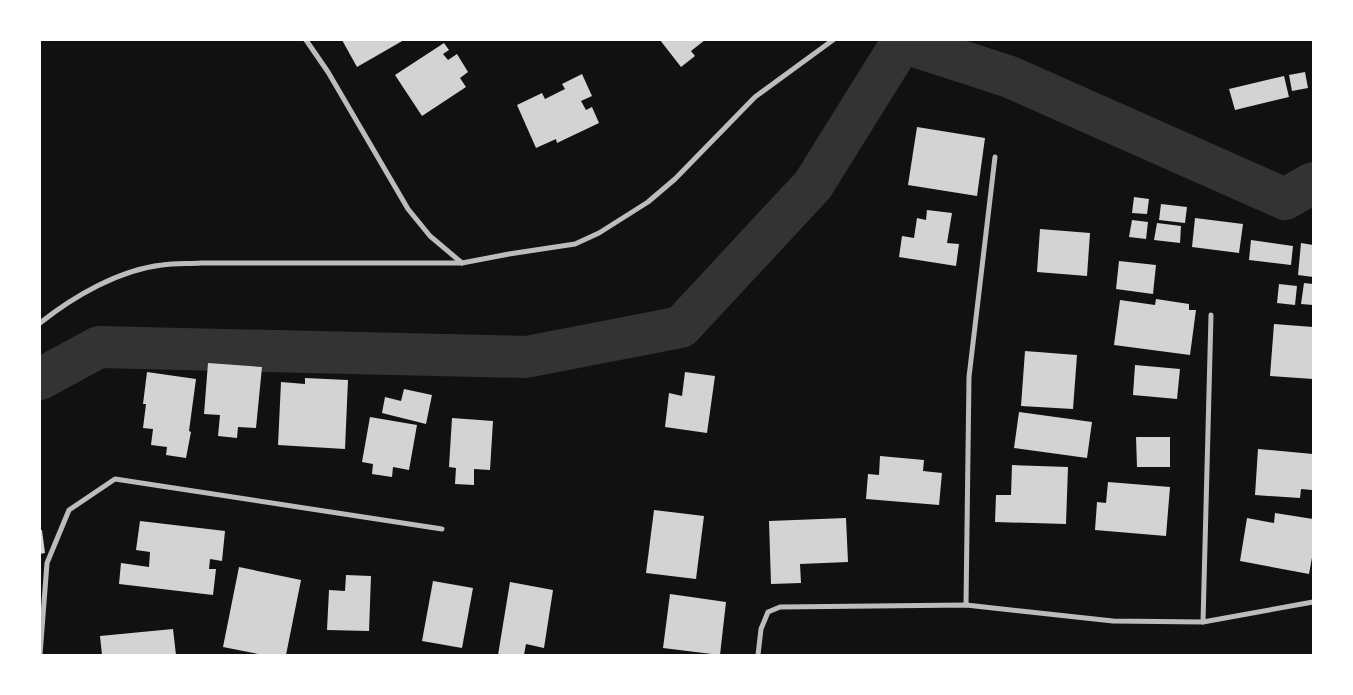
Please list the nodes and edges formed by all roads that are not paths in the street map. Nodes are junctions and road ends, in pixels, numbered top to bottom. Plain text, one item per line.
1 (306, 40) edge
2 (834, 40) edge
3 (995, 157) dead end
4 (462, 263) junction
5 (1211, 315) dead end
6 (40, 322) edge
7 (442, 529) dead end
8 (1313, 602) edge
9 (966, 605) junction
10 (1203, 622) junction
11 (40, 655) edge
12 (758, 655) edge

1 - 4 street
2 - 4 street
3 - 9 street
4 - 6 street
5 - 10 street
7 - 11 street
8 - 10 street
9 - 10 street
9 - 12 street

